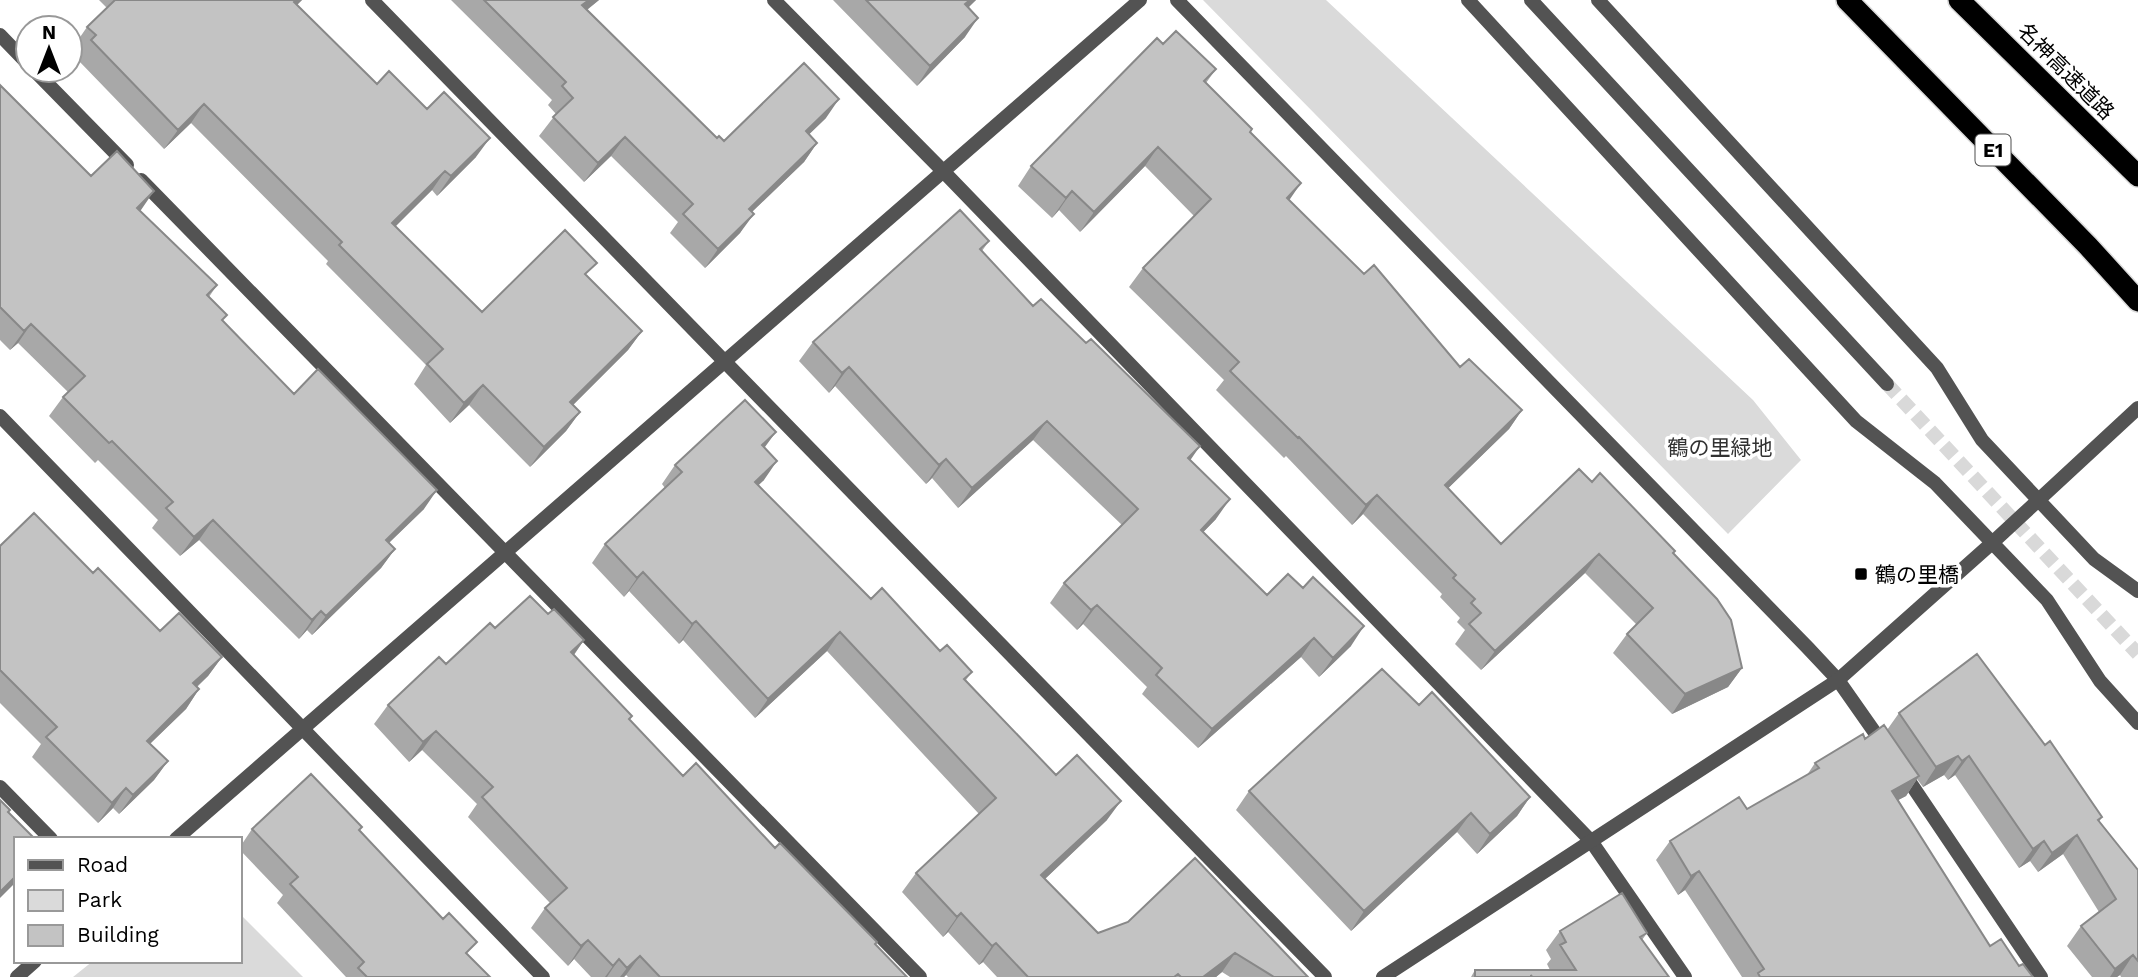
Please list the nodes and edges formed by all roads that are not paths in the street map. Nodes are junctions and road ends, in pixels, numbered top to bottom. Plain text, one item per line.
1 (372, 0) edge
2 (774, 0) edge
3 (1140, 0) edge
4 (1177, 0) edge
5 (1468, 0) edge
6 (1531, 0) edge
7 (1598, 0) edge
8 (1847, 0) edge
9 (1959, 0) edge
10 (0, 35) edge
11 (14, 50) edge
12 (48, 84) edge
13 (943, 171) junction
14 (2138, 176) edge
15 (2138, 301) edge
16 (725, 361) junction
17 (1887, 384) tunnel mouth
18 (2138, 408) edge
19 (0, 416) edge
20 (2039, 500) junction
21 (1992, 542) junction
22 (504, 553) junction
23 (2138, 591) edge
24 (1838, 680) junction
25 (2138, 723) edge
26 (303, 728) junction
27 (0, 787) edge
28 (49, 837) edge
29 (178, 837) edge
30 (1591, 841) junction
31 (33, 963) edge
32 (17, 977) edge
33 (543, 977) edge
34 (920, 977) edge
35 (1325, 977) edge
36 (1383, 977) edge
37 (1685, 977) edge
38 (2041, 977) edge

1 - 16 street
2 - 13 street
3 - 13 street
4 - 24 street
5 - 21 street
6 - 17 street
7 - 20 street
8 - 15 highway, E1
9 - 14 highway, 名神高速道路
10 - 11 street
12 - 22 street
13 - 16 street
13 - 30 street
16 - 22 street
16 - 35 street
18 - 20 street
19 - 26 street
20 - 21 street
20 - 23 street
21 - 24 street
21 - 25 street
22 - 26 street
22 - 34 street
24 - 30 street
24 - 38 street
26 - 29 street
26 - 33 street
27 - 28 street
30 - 36 street
30 - 37 street
31 - 32 street

